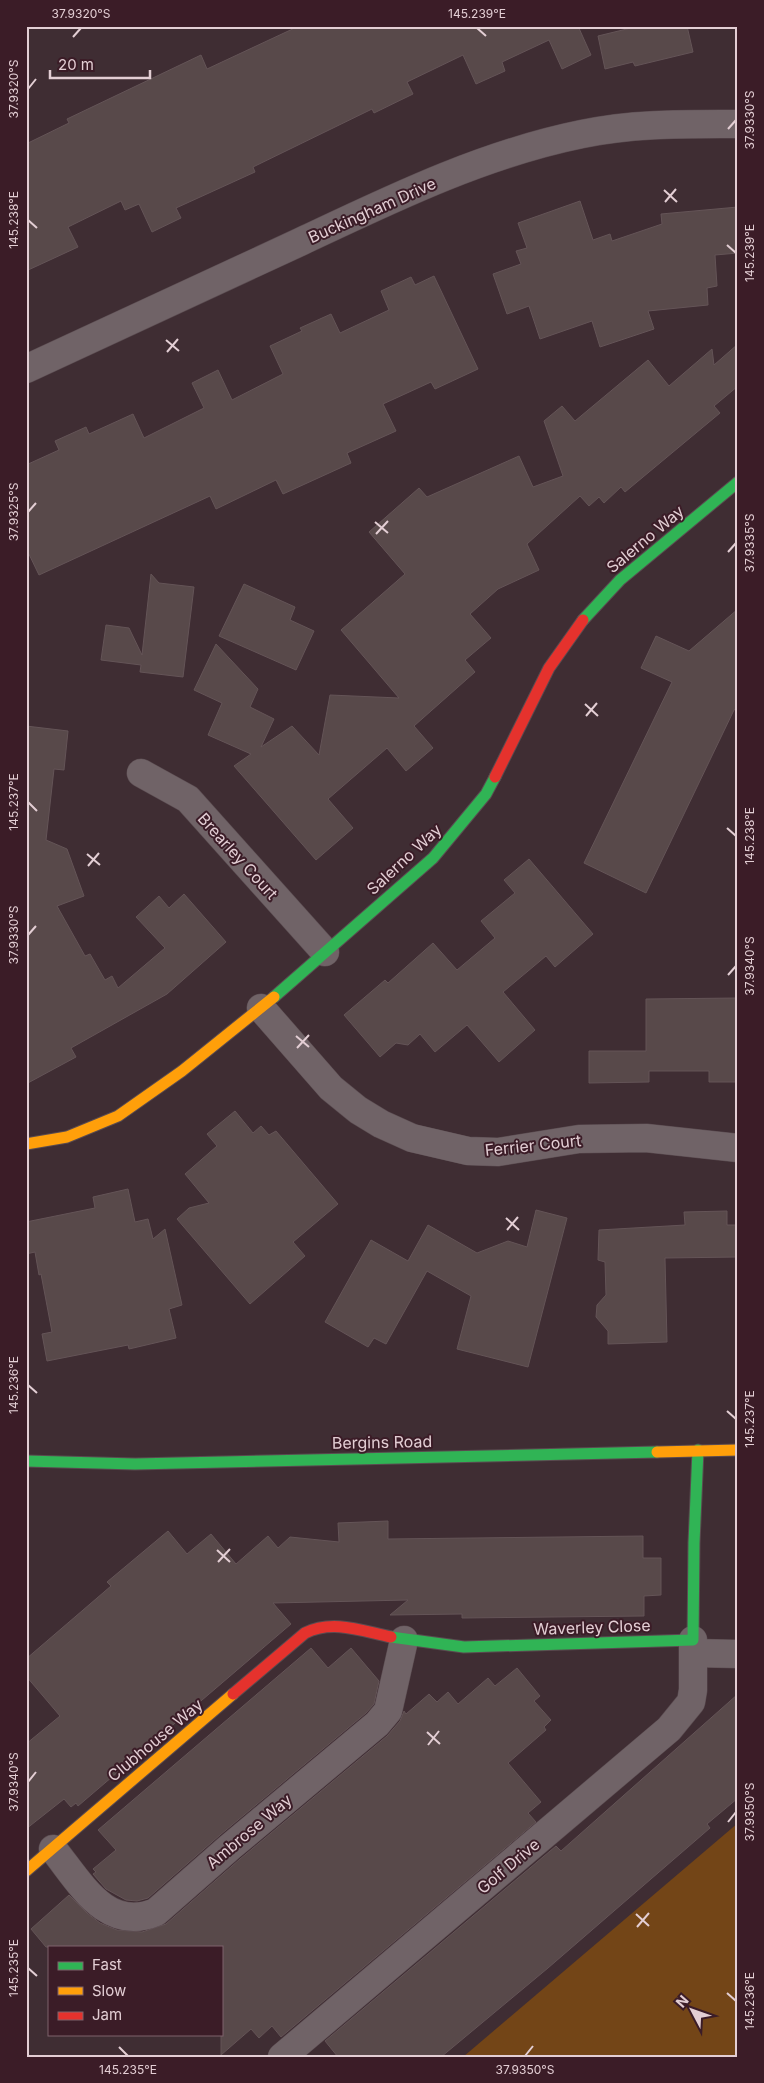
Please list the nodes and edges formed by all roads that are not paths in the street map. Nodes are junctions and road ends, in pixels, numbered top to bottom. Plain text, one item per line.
1 (738, 124) edge
2 (26, 369) edge
3 (738, 482) edge
4 (141, 773) dead end
5 (325, 952) junction
6 (261, 1008) junction
7 (26, 1144) edge
8 (738, 1148) edge
9 (698, 1450) junction
10 (738, 1450) edge
11 (26, 1461) edge
12 (305, 1633) joint
13 (404, 1640) junction
14 (694, 1647) junction
15 (738, 1654) edge
16 (53, 1849) junction
17 (26, 1871) edge
18 (282, 2057) edge

1 - 2 street, Buckingham Drive
3 - 5 street, Salerno Way
4 - 5 street, Brearley Court
5 - 6 street, Salerno Way
6 - 7 street, Salerno Way
6 - 8 street, Ferrier Court
9 - 10 street, Bergins Road
9 - 11 street, Bergins Road
9 - 14 street
12 - 13 street, Waverley Close
12 - 16 street, Clubhouse Way
13 - 14 street, Waverley Close
13 - 16 street, Ambrose Way
14 - 15 street
14 - 18 street, Golf Drive
16 - 17 street, Clubhouse Way

